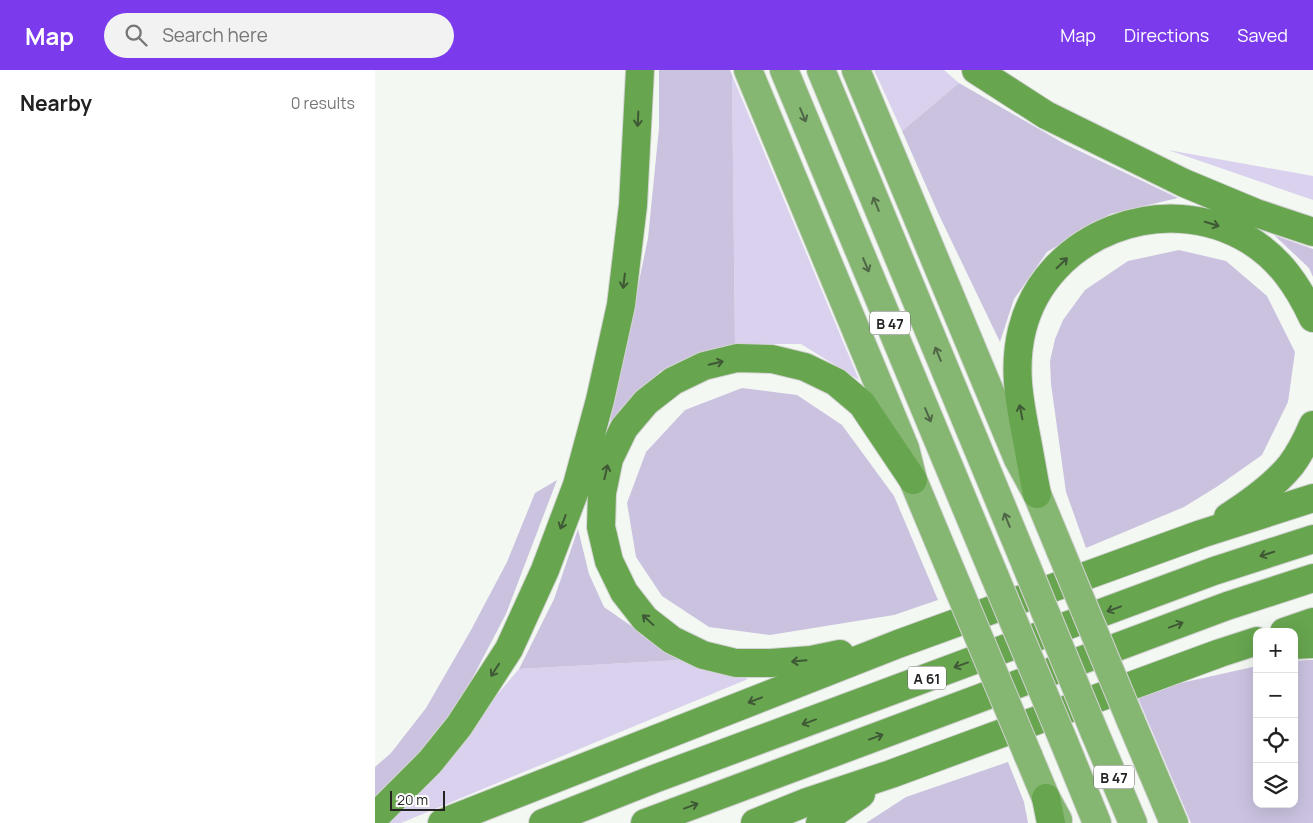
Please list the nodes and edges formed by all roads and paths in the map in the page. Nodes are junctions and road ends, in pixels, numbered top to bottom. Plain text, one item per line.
1 (640, 70) edge
2 (748, 70) edge
3 (785, 70) edge
4 (821, 70) edge
5 (856, 70) edge
6 (976, 70) edge
7 (1313, 232) edge
8 (1313, 318) edge
9 (1313, 425) edge
10 (913, 480) junction
11 (1037, 494) junction
12 (1313, 498) edge
13 (1201, 534) junction
14 (1313, 539) edge
15 (1313, 578) edge
16 (1313, 622) edge
17 (1296, 628) edge
18 (1253, 642) edge
19 (898, 644) junction
20 (1313, 644) edge
21 (1298, 645) edge
22 (1253, 649) edge
23 (1221, 653) junction
24 (891, 774) junction
25 (1048, 811) edge
26 (375, 817) edge
27 (442, 823) edge
28 (543, 823) edge
29 (645, 823) edge
30 (755, 823) edge
31 (820, 823) edge
32 (1059, 823) edge
33 (1097, 823) edge
34 (1133, 823) edge
35 (1174, 823) edge

1 -> 26 highway
2 - 10 highway
3 -> 33 highway, B 47, bridge
34 -> 4 highway, B 47, bridge
5 - 11 highway
6 - 7 highway
11 -> 8 highway
9 - 13 highway
19 -> 10 highway
10 - 25 highway, bridge
11 - 35 highway, bridge
12 - 13 highway
13 - 19 highway
14 -> 28 highway, A 61
29 -> 15 highway, A 61
16 - 17 highway
18 - 23 highway
19 -> 27 highway
20 - 21 highway
22 - 23 highway
23 - 24 highway
24 - 30 highway
24 - 31 highway
25 - 32 highway

